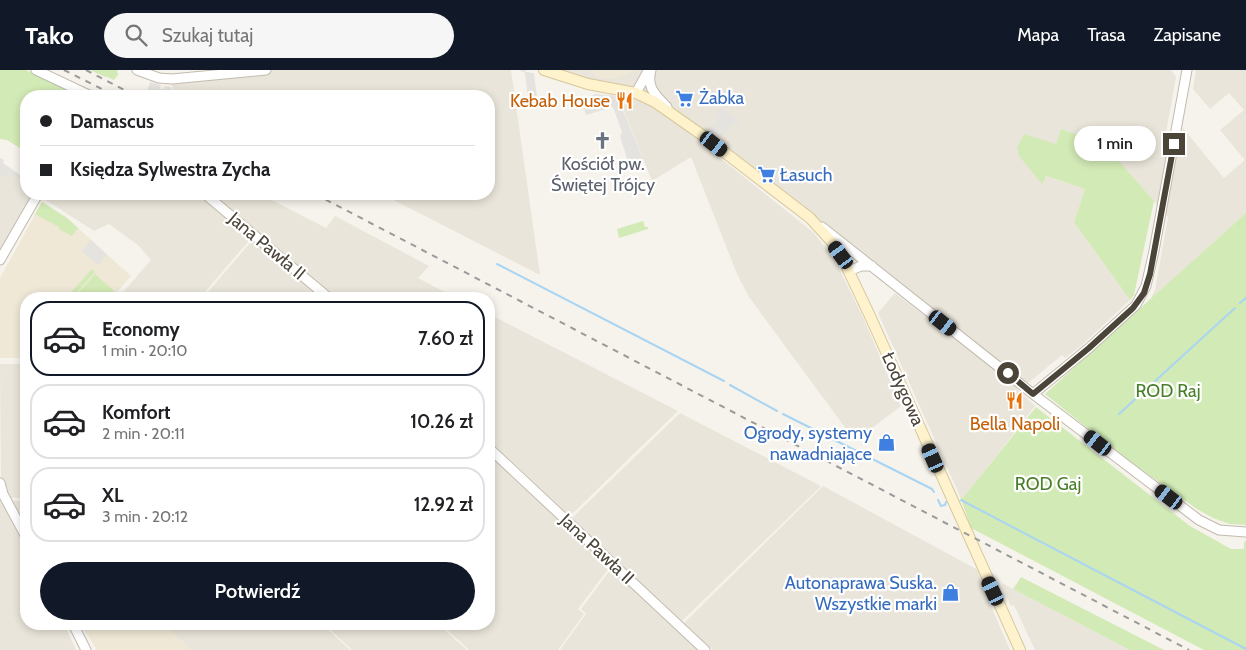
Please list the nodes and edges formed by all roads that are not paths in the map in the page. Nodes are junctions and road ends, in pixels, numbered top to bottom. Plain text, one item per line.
1 (36, 70) edge
2 (137, 70) edge
3 (266, 70) edge
4 (544, 70) edge
5 (650, 70) edge
6 (1187, 70) edge
7 (78, 90) edge
8 (636, 93) junction
9 (672, 113) junction
10 (35, 200) edge
11 (212, 200) edge
12 (810, 218) junction
13 (0, 260) edge
14 (872, 266) junction
15 (849, 271) junction
16 (322, 292) edge
17 (1035, 396) junction
18 (495, 454) edge
19 (0, 483) edge
20 (20, 526) edge
21 (1246, 532) edge
22 (75, 630) edge
23 (86, 650) edge
24 (705, 650) edge
25 (1020, 650) edge

1 - 7 street
2 - 3 street
4 - 8 main road, Łodygowa
5 - 8 street
5 - 9 street
6 - 17 street
8 - 9 main road, Łodygowa
9 - 12 main road, Łodygowa
10 - 13 street
11 - 16 street, Jana Pawła II
12 - 14 street
12 - 15 main road, Łodygowa
14 - 15 street
14 - 17 street
15 - 25 main road, Łodygowa
17 - 21 street
18 - 24 street, Jana Pawła II
19 - 20 street
22 - 23 street

